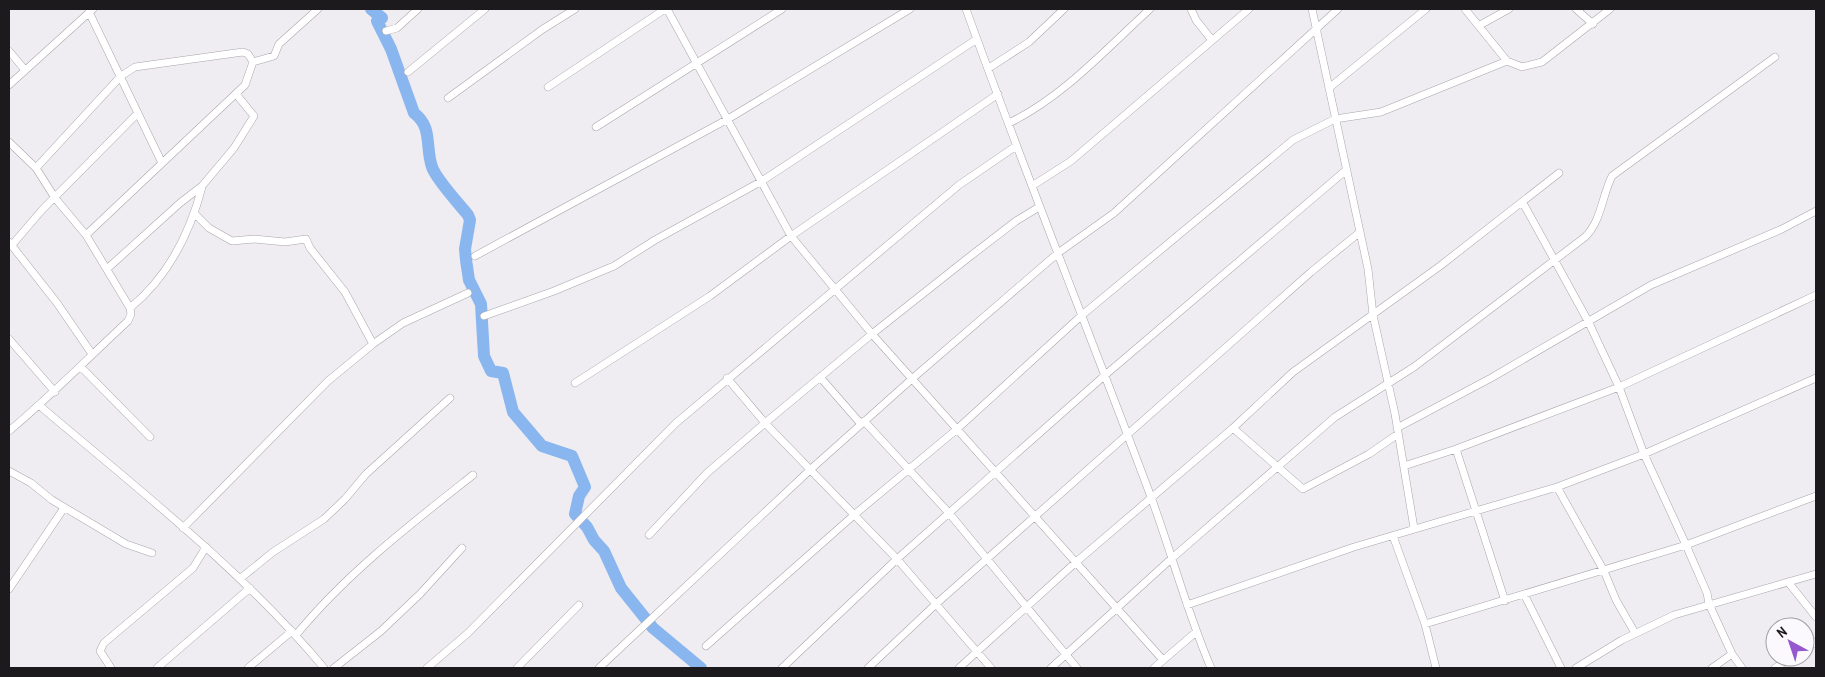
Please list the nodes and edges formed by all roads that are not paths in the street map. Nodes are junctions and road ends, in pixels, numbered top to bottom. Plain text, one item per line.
1 (318, 9) edge
2 (418, 9) edge
3 (485, 9) edge
4 (575, 9) edge
5 (666, 9) edge
6 (782, 9) edge
7 (910, 9) edge
8 (966, 9) edge
9 (1064, 9) edge
10 (1150, 9) edge
11 (1191, 9) edge
12 (1249, 9) edge
13 (1312, 9) edge
14 (1338, 9) edge
15 (1426, 9) edge
16 (1465, 9) edge
17 (1509, 9) edge
18 (1576, 9) edge
19 (1610, 9) edge
20 (91, 10) edge
21 (1593, 24) junction
22 (1480, 25) junction
23 (1316, 28) junction
24 (386, 31) dead end
25 (977, 39) junction
26 (1212, 39) junction
27 (9, 51) edge
28 (1775, 57) dead end
29 (1507, 61) junction
30 (253, 62) junction
31 (698, 63) junction
32 (989, 68) junction
33 (25, 70) junction
34 (408, 72) dead end
35 (121, 76) junction
36 (9, 85) edge
37 (548, 87) dead end
38 (1329, 88) junction
39 (236, 94) junction
40 (998, 94) junction
41 (448, 98) dead end
42 (138, 113) junction
43 (728, 119) junction
44 (1335, 119) junction
45 (1009, 123) junction
46 (596, 127) dead end
47 (9, 142) edge
48 (1016, 146) junction
49 (162, 163) junction
50 (36, 168) junction
51 (1345, 171) junction
52 (1559, 173) dead end
53 (762, 182) junction
54 (202, 186) junction
55 (1032, 186) junction
56 (55, 198) junction
57 (1523, 203) junction
58 (1039, 207) junction
59 (1816, 211) edge
60 (195, 214) junction
61 (1360, 232) junction
62 (86, 235) junction
63 (791, 236) junction
64 (10, 243) edge
65 (1058, 253) junction
66 (475, 256) dead end
67 (1554, 262) junction
68 (108, 268) junction
69 (835, 291) junction
70 (468, 292) dead end
71 (1816, 295) edge
72 (130, 308) junction
73 (1373, 315) junction
74 (484, 316) dead end
75 (1081, 316) junction
76 (1588, 321) junction
77 (872, 334) junction
78 (9, 339) edge
79 (373, 344) junction
80 (92, 354) junction
81 (82, 367) junction
82 (1104, 376) junction
83 (820, 377) junction
84 (727, 378) junction
85 (912, 378) junction
86 (1816, 378) edge
87 (575, 383) dead end
88 (1388, 384) junction
89 (1619, 387) junction
90 (55, 392) junction
91 (450, 398) dead end
92 (40, 406) junction
93 (863, 422) junction
94 (765, 423) junction
95 (1233, 428) junction
96 (9, 430) edge
97 (956, 430) junction
98 (1398, 431) junction
99 (1126, 436) junction
100 (150, 437) dead end
101 (1456, 450) junction
102 (1644, 454) junction
103 (1404, 466) junction
104 (1280, 467) junction
105 (811, 469) junction
106 (9, 471) edge
107 (908, 471) junction
108 (473, 474) dead end
109 (995, 474) junction
110 (1556, 487) junction
111 (1816, 496) edge
112 (1151, 497) junction
113 (64, 508) junction
114 (1476, 512) junction
115 (949, 513) junction
116 (854, 514) junction
117 (1036, 517) junction
118 (183, 528) junction
119 (1414, 528) junction
120 (649, 535) dead end
121 (1393, 536) junction
122 (1686, 544) junction
123 (206, 547) junction
124 (462, 548) dead end
125 (152, 553) dead end
126 (1172, 558) junction
127 (896, 559) junction
128 (986, 560) junction
129 (1075, 563) junction
130 (1604, 571) junction
131 (1816, 574) edge
132 (241, 578) junction
133 (1788, 582) junction
134 (250, 588) junction
135 (9, 589) edge
136 (1525, 596) junction
137 (1505, 601) junction
138 (936, 604) junction
139 (1709, 604) junction
140 (578, 605) dead end
141 (1187, 606) junction
142 (1026, 607) junction
143 (1117, 610) junction
144 (1816, 617) edge
145 (1425, 624) junction
146 (1196, 632) junction
147 (294, 633) junction
148 (1635, 633) junction
149 (706, 646) dead end
150 (976, 652) junction
151 (1732, 654) junction
152 (1066, 655) junction
153 (1163, 660) junction
154 (111, 668) edge
155 (157, 668) edge
156 (248, 668) edge
157 (324, 668) edge
158 (334, 668) edge
159 (427, 668) edge
160 (517, 668) edge
161 (600, 668) edge
162 (782, 668) edge
163 (868, 668) edge
164 (958, 668) edge
165 (991, 668) edge
166 (1051, 668) edge
167 (1078, 668) edge
168 (1154, 668) edge
169 (1211, 668) edge
170 (1436, 668) edge
171 (1560, 668) edge
172 (1576, 668) edge
173 (1712, 668) edge
174 (1742, 668) edge

1 - 30 street
2 - 24 street
3 - 34 street
4 - 41 street
5 - 31 street
5 - 37 street
6 - 31 street
7 - 43 street
8 - 25 street
9 - 32 street
10 - 45 street
11 - 26 street
12 - 26 street
13 - 23 street
14 - 23 street
15 - 38 street
16 - 22 street
17 - 22 street
18 - 21 street
19 - 21 street
20 - 33 street
20 - 35 street
21 - 29 street
22 - 29 street
23 - 38 street
23 - 65 street
25 - 32 street
25 - 53 street
26 - 55 street
27 - 33 street
28 - 67 street
29 - 44 street
30 - 35 street
30 - 39 street
31 - 43 street
31 - 46 street
32 - 40 street
33 - 36 street
35 - 42 street
35 - 50 street
38 - 44 street
39 - 49 street
39 - 54 street
40 - 45 street
40 - 63 street
42 - 49 street
42 - 56 street
43 - 53 street
43 - 66 street
44 - 51 street
44 - 75 street
45 - 48 street
47 - 50 street
48 - 55 street
48 - 69 street
49 - 62 street
50 - 56 street
51 - 61 street
51 - 82 street
52 - 57 street
53 - 63 street
53 - 74 street
54 - 60 street
54 - 68 street
55 - 58 street
56 - 62 street
56 - 64 street
57 - 67 street
57 - 73 street
58 - 65 street
58 - 77 street
59 - 76 street
60 - 72 street
60 - 79 street
61 - 73 street
61 - 99 street
62 - 68 street
63 - 69 street
63 - 87 street
64 - 80 street
65 - 75 street
65 - 85 street
67 - 76 street
67 - 88 street
68 - 72 street
69 - 77 street
69 - 84 street
70 - 79 street
71 - 89 street
72 - 80 street
73 - 88 street
73 - 95 street
75 - 82 street
75 - 97 street
76 - 89 street
76 - 98 street
77 - 83 street
77 - 85 street
78 - 90 street
79 - 118 street
80 - 81 street
81 - 90 street
81 - 100 street
82 - 99 street
82 - 109 street
83 - 93 street
83 - 94 street
84 - 94 street
84 - 159 street
85 - 93 street
85 - 97 street
86 - 102 street
88 - 98 street
88 - 104 street
89 - 101 street
89 - 102 street
90 - 92 street
91 - 132 street
92 - 96 street
92 - 118 street
93 - 105 street
93 - 107 street
94 - 105 street
94 - 120 street
95 - 104 street
95 - 112 street
97 - 107 street
97 - 109 street
98 - 103 street
98 - 104 street
99 - 112 street
99 - 117 street
101 - 103 street
101 - 114 street
102 - 110 street
102 - 122 street
103 - 119 street
104 - 126 street
105 - 116 street
105 - 161 street
106 - 113 street
107 - 115 street
107 - 116 street
108 - 147 street
109 - 115 street
109 - 117 street
110 - 114 street
110 - 130 street
111 - 122 street
112 - 126 street
112 - 129 street
113 - 125 street
113 - 135 street
114 - 119 street
114 - 137 street
115 - 127 street
115 - 128 street
116 - 127 street
116 - 149 street
117 - 128 street
117 - 129 street
118 - 123 street
119 - 121 street
121 - 141 street
121 - 145 street
122 - 130 street
122 - 139 street
123 - 132 street
123 - 154 street
124 - 158 street
126 - 141 street
126 - 143 street
127 - 138 street
127 - 162 street
128 - 138 street
128 - 142 street
129 - 142 street
129 - 143 street
130 - 136 street
130 - 148 street
131 - 133 street
132 - 134 street
133 - 139 street
133 - 144 street
134 - 147 street
134 - 155 street
136 - 137 street
136 - 171 street
137 - 145 street
138 - 150 street
138 - 163 street
139 - 148 street
139 - 151 street
140 - 160 street
141 - 146 street
142 - 150 street
142 - 152 street
143 - 152 street
143 - 153 street
145 - 170 street
146 - 153 street
146 - 169 street
147 - 156 street
147 - 157 street
148 - 172 street
150 - 164 street
150 - 165 street
151 - 173 street
151 - 174 street
152 - 166 street
152 - 167 street
153 - 168 street

